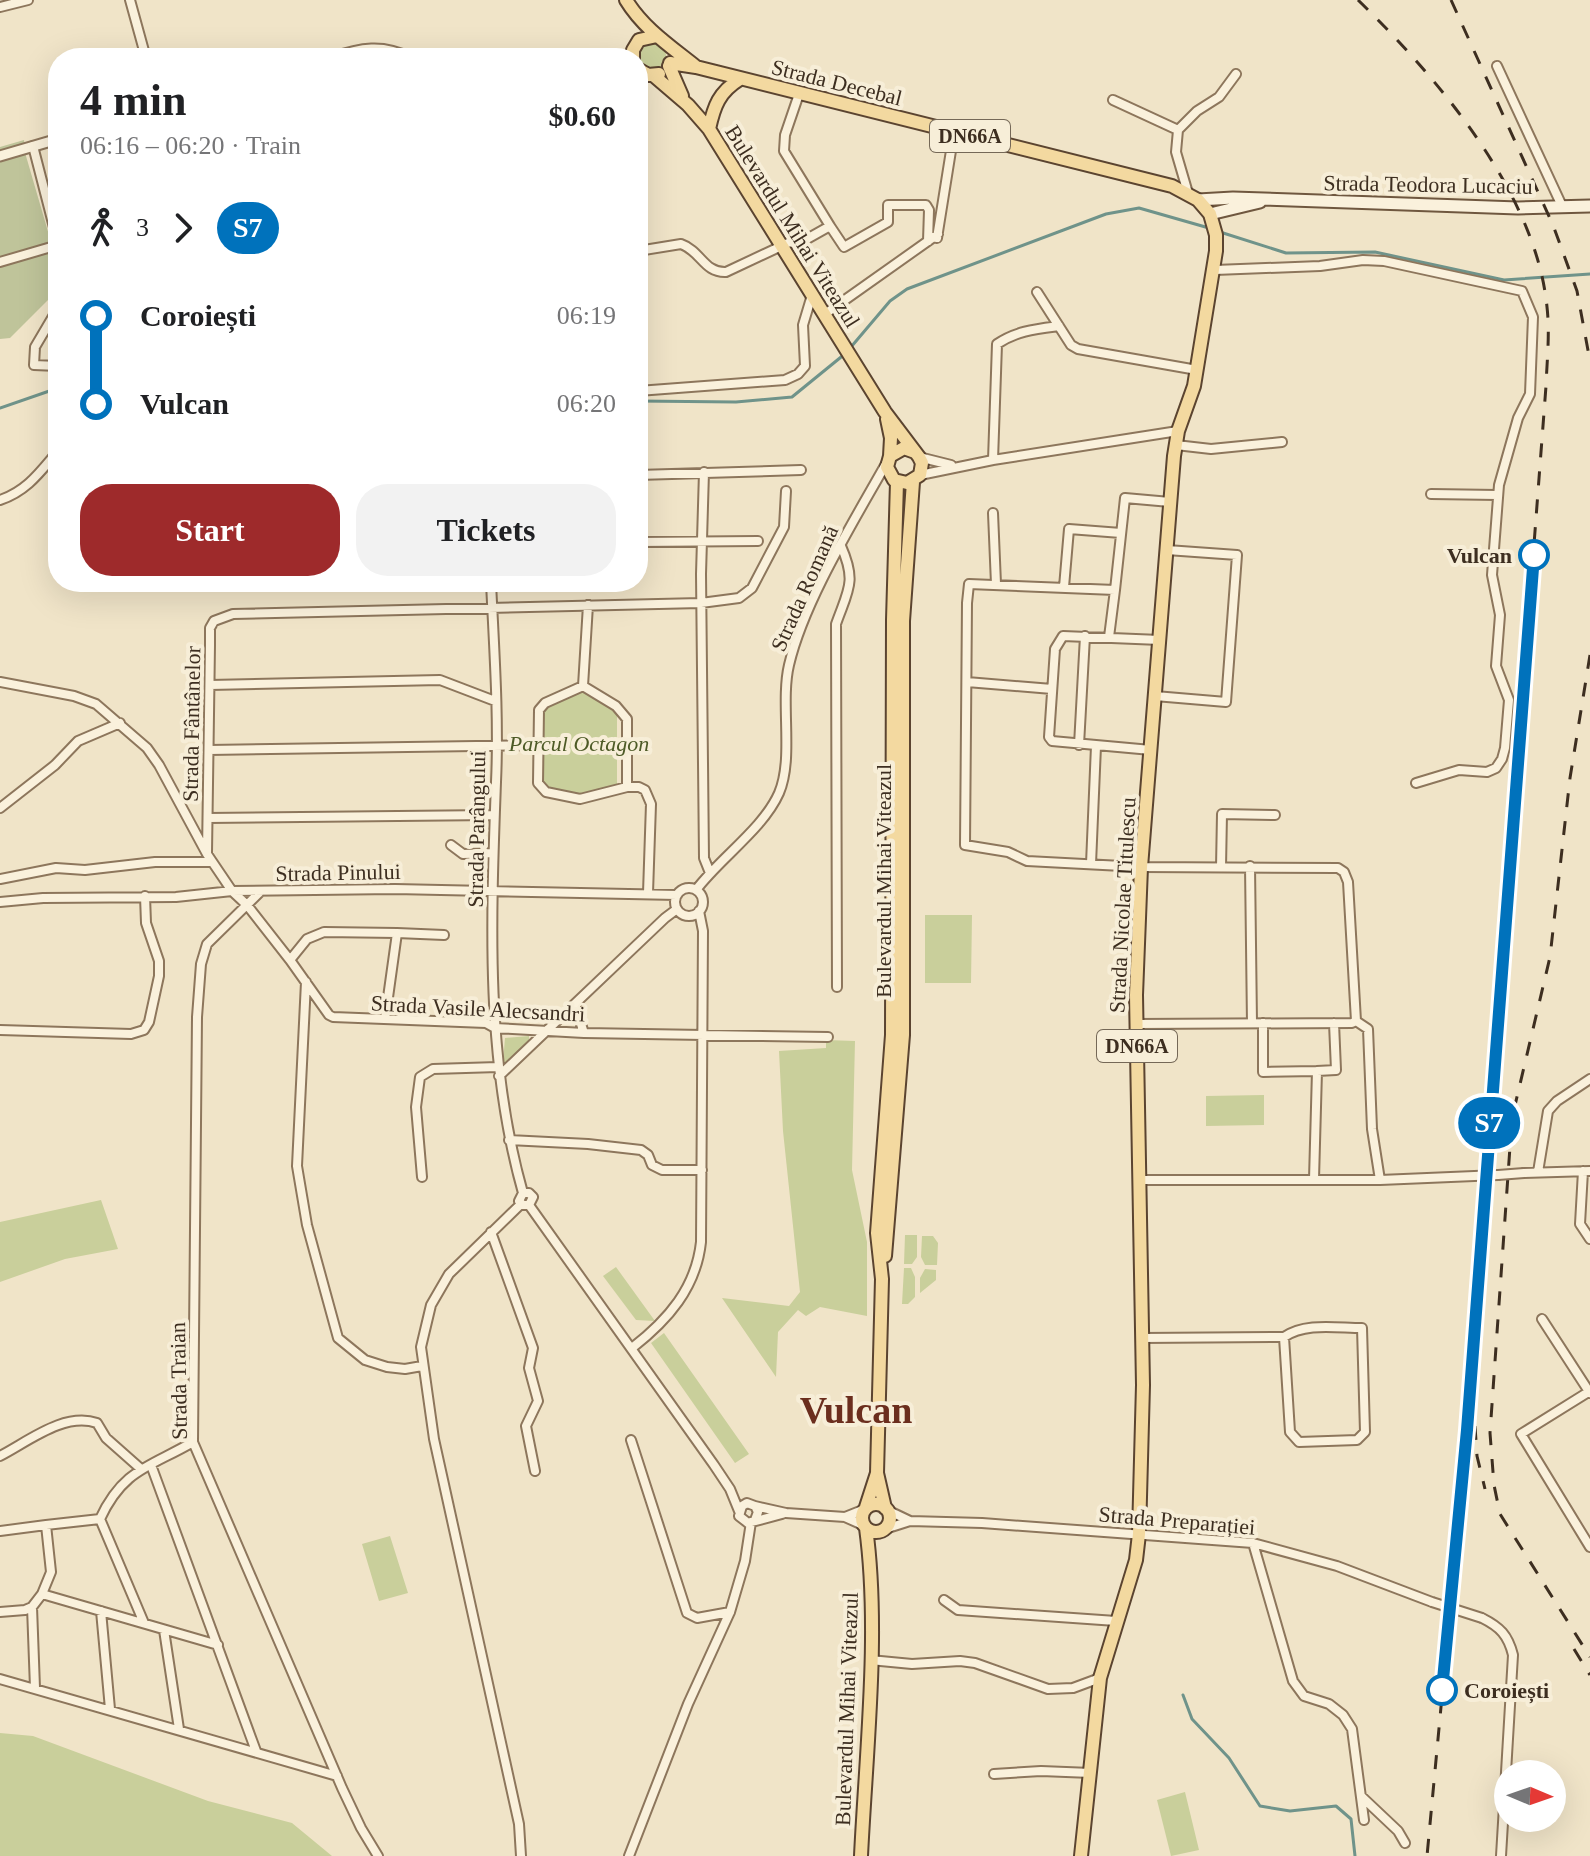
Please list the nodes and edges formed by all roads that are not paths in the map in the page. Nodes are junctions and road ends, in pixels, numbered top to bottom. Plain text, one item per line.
1 (28, 0) edge
2 (130, 0) edge
3 (626, 0) edge
4 (0, 7) edge
5 (634, 13) junction
6 (657, 36) junction
7 (639, 40) junction
8 (669, 45) junction
9 (143, 48) edge
10 (365, 48) edge
11 (386, 48) edge
12 (635, 48) edge
13 (669, 65) junction
14 (1497, 66) dead end
15 (696, 67) junction
16 (648, 73) edge
17 (1236, 74) dead end
18 (653, 75) junction
19 (740, 79) junction
20 (799, 94) junction
21 (1113, 100) dead end
22 (688, 105) junction
23 (709, 129) junction
24 (1178, 130) junction
25 (954, 132) junction
26 (48, 142) edge
27 (33, 146) junction
28 (0, 156) edge
29 (1193, 196) junction
30 (1265, 200) junction
31 (48, 205) edge
32 (1562, 206) junction
33 (1590, 206) edge
34 (1210, 214) junction
35 (830, 226) junction
36 (934, 238) junction
37 (782, 246) junction
38 (48, 247) edge
39 (648, 249) edge
40 (0, 262) edge
41 (1215, 270) junction
42 (1037, 292) dead end
43 (812, 295) junction
44 (825, 314) junction
45 (48, 326) edge
46 (1059, 326) junction
47 (48, 366) edge
48 (1197, 370) junction
49 (648, 390) edge
50 (885, 412) junction
51 (1178, 431) junction
52 (1282, 442) dead end
53 (1176, 445) junction
54 (917, 454) junction
55 (889, 459) junction
56 (993, 460) junction
57 (48, 463) edge
58 (955, 467) junction
59 (801, 470) dead end
60 (704, 472) junction
61 (648, 475) edge
62 (916, 478) junction
63 (894, 480) junction
64 (873, 485) junction
65 (786, 491) dead end
66 (1431, 494) dead end
67 (1497, 495) junction
68 (0, 500) edge
69 (1170, 502) junction
70 (993, 513) dead end
71 (1121, 533) junction
72 (703, 541) junction
73 (758, 541) dead end
74 (648, 542) edge
75 (841, 546) junction
76 (1167, 550) junction
77 (996, 584) junction
78 (1064, 587) junction
79 (1115, 590) junction
80 (491, 592) edge
81 (701, 603) junction
82 (588, 605) junction
83 (492, 609) junction
84 (1085, 636) junction
85 (1109, 637) junction
86 (1160, 640) junction
87 (0, 682) edge
88 (967, 682) junction
89 (210, 685) junction
90 (583, 686) junction
91 (1052, 689) junction
92 (1155, 696) junction
93 (495, 701) junction
94 (120, 723) junction
95 (537, 745) junction
96 (1079, 745) junction
97 (496, 746) junction
98 (1096, 746) junction
99 (209, 750) junction
100 (1151, 750) junction
101 (1416, 783) dead end
102 (627, 787) junction
103 (0, 808) edge
104 (493, 815) junction
105 (1275, 815) dead end
106 (208, 818) junction
107 (451, 845) dead end
108 (493, 853) junction
109 (209, 858) junction
110 (1091, 864) junction
111 (1250, 866) junction
112 (1141, 867) junction
113 (1221, 867) junction
114 (710, 873) junction
115 (0, 879) edge
116 (696, 890) junction
117 (232, 891) junction
118 (261, 891) junction
119 (492, 891) junction
120 (648, 893) junction
121 (677, 895) junction
122 (145, 896) junction
123 (0, 902) edge
124 (247, 905) junction
125 (677, 909) junction
126 (699, 911) junction
127 (397, 933) junction
128 (444, 935) dead end
129 (290, 960) junction
130 (306, 982) junction
131 (837, 987) dead end
132 (575, 1006) junction
133 (385, 1019) junction
134 (1356, 1021) junction
135 (1252, 1023) junction
136 (1263, 1023) junction
137 (1334, 1023) junction
138 (1137, 1024) junction
139 (495, 1028) junction
140 (0, 1030) edge
141 (546, 1031) junction
142 (584, 1033) junction
143 (703, 1035) junction
144 (828, 1037) dead end
145 (498, 1071) junction
146 (1317, 1071) junction
147 (1590, 1079) edge
148 (509, 1140) junction
149 (702, 1170) junction
150 (1586, 1171) edge
151 (1538, 1172) junction
152 (422, 1177) dead end
153 (1314, 1179) junction
154 (1138, 1180) junction
155 (1380, 1180) junction
156 (525, 1204) junction
157 (491, 1232) junction
158 (1590, 1239) edge
159 (882, 1279) junction
160 (1542, 1319) dead end
161 (1284, 1337) junction
162 (1142, 1338) junction
163 (632, 1348) junction
164 (422, 1366) junction
165 (1590, 1392) edge
166 (631, 1440) dead end
167 (193, 1442) junction
168 (0, 1456) edge
169 (151, 1465) junction
170 (141, 1469) junction
171 (535, 1471) dead end
172 (877, 1473) junction
173 (730, 1489) junction
174 (752, 1505) junction
175 (866, 1508) junction
176 (886, 1509) junction
177 (786, 1513) junction
178 (845, 1517) junction
179 (747, 1518) junction
180 (100, 1519) junction
181 (910, 1521) junction
182 (46, 1525) junction
183 (865, 1527) junction
184 (884, 1529) junction
185 (0, 1531) edge
186 (1139, 1534) junction
187 (1253, 1543) junction
188 (1590, 1547) edge
189 (871, 1564) junction
190 (42, 1594) junction
191 (944, 1600) dead end
192 (32, 1607) junction
193 (101, 1611) junction
194 (0, 1612) edge
195 (730, 1612) junction
196 (1116, 1621) junction
197 (144, 1623) junction
198 (164, 1630) junction
199 (218, 1645) junction
200 (870, 1660) junction
201 (1100, 1678) junction
202 (0, 1679) edge
203 (35, 1688) junction
204 (110, 1709) junction
205 (179, 1729) junction
206 (256, 1751) junction
207 (1091, 1773) junction
208 (994, 1774) dead end
209 (337, 1776) junction
210 (1361, 1796) junction
211 (1364, 1820) dead end
212 (1405, 1843) dead end
213 (378, 1856) edge
214 (521, 1856) edge
215 (629, 1856) edge
216 (861, 1856) edge
217 (1081, 1856) edge
218 (1501, 1856) edge

1 - 4 street
2 - 9 street
3 - 5 main road
5 - 6 main road, Strada Decebal
5 - 7 main road
6 - 7 main road
6 - 8 main road, Strada Decebal
7 - 12 main road
8 - 13 main road
8 - 15 main road, Strada Decebal
10 - 11 street
13 - 15 main road, Strada Decebal
13 - 18 main road
13 - 22 main road, Bulevardul Mihai Viteazul
14 - 32 street
15 - 19 main road, Strada Decebal / DN66A
16 - 18 main road
17 - 24 street
18 - 22 main road, Bulevardul Mihai Viteazul
19 - 20 main road, Strada Decebal / DN66A
19 - 23 main road
20 - 25 main road, Strada Decebal / DN66A
20 - 35 street
21 - 24 street
22 - 23 main road, Bulevardul Mihai Viteazul
23 - 37 main road, Bulevardul Mihai Viteazul
24 - 29 street
25 - 29 main road, Strada Decebal / DN66A
25 - 36 street
26 - 27 street
27 - 28 street
27 - 31 street
29 - 30 main road, Strada Teodora Lucaciu
29 - 34 main road, Strada Nicolae Titulescu / DN66A
30 - 32 main road, Strada Teodora Lucaciu
30 - 34 main road, Strada Teodora Lucaciu
32 - 33 main road, Strada Teodora Lucaciu
34 - 41 main road, Strada Nicolae Titulescu / DN66A
35 - 36 street
35 - 37 street
36 - 44 street
37 - 39 street
37 - 43 main road, Bulevardul Mihai Viteazul
38 - 40 street
41 - 48 main road, Strada Nicolae Titulescu / DN66A
41 - 67 street
42 - 46 street
43 - 44 main road, Bulevardul Mihai Viteazul
43 - 49 street
44 - 50 main road, Bulevardul Mihai Viteazul
45 - 47 street
46 - 48 street
46 - 56 street
48 - 51 main road, Strada Nicolae Titulescu / DN66A
50 - 54 main road, Bulevardul Mihai Viteazul
50 - 55 main road, Bulevardul Mihai Viteazul
51 - 53 main road, Strada Nicolae Titulescu / DN66A
51 - 56 street
52 - 53 street
53 - 69 main road, Strada Nicolae Titulescu / DN66A
54 - 55 main road
54 - 58 street
54 - 62 main road
55 - 63 main road
55 - 64 street, Strada Romană
56 - 58 street
57 - 68 street
58 - 62 street
59 - 60 street
60 - 61 street
60 - 72 street
62 - 63 main road
62 - 159 main road, Bulevardul Mihai Viteazul
63 - 64 street
63 - 159 main road, Bulevardul Mihai Viteazul
64 - 75 street, Strada Romană
65 - 81 street, Strada Fântânelor
66 - 67 street
67 - 101 street
69 - 71 street
69 - 76 main road, Strada Nicolae Titulescu / DN66A
70 - 77 street
71 - 78 street
71 - 79 street
72 - 73 street
72 - 74 street
72 - 81 street
75 - 114 street, Strada Romană
75 - 131 street
76 - 86 main road, Strada Nicolae Titulescu / DN66A
76 - 92 street
77 - 78 street
77 - 88 street
78 - 79 street
79 - 85 street
80 - 83 street, Strada Parângului
81 - 82 street, Strada Fântânelor
81 - 114 street
82 - 83 street, Strada Fântânelor
82 - 90 street
83 - 89 street, Strada Fântânelor
83 - 93 street, Strada Parângului
84 - 85 street
84 - 91 street
84 - 96 street
85 - 86 street
86 - 92 main road, Strada Nicolae Titulescu / DN66A
87 - 94 street, Strada Vasile Alecsandri
88 - 91 street
88 - 110 street
89 - 93 street
89 - 99 street, Strada Fântânelor
90 - 95 street
90 - 102 street
91 - 96 street
92 - 100 main road, Strada Nicolae Titulescu / DN66A
93 - 97 street, Strada Parângului
94 - 103 street
94 - 109 street, Strada Vasile Alecsandri
95 - 97 street
95 - 102 street
96 - 98 street
97 - 99 street
97 - 104 street, Strada Parângului
98 - 100 street
98 - 110 street
99 - 106 street, Strada Fântânelor
100 - 112 main road, Strada Nicolae Titulescu / DN66A
102 - 120 street
104 - 106 street
104 - 108 street, Strada Parângului
105 - 113 street
106 - 109 street, Strada Fântânelor
107 - 108 street
108 - 119 street, Strada Parângului
109 - 115 street
109 - 117 street, Strada Vasile Alecsandri
110 - 112 street
111 - 113 street
111 - 134 street
111 - 135 street
112 - 113 street
112 - 138 main road, Strada Nicolae Titulescu / DN66A
114 - 116 street, Strada Romană
116 - 121 street
116 - 126 street
117 - 118 street, Strada Pinului
117 - 122 street, Strada Pinului
117 - 124 street, Strada Vasile Alecsandri
118 - 119 street, Strada Pinului
118 - 124 street, Strada Traian
119 - 120 street, Strada Pinului
119 - 139 street, Strada Parângului
120 - 121 street, Strada Pinului
121 - 125 street
122 - 123 street, Strada Pinului
122 - 140 street
124 - 129 street, Strada Vasile Alecsandri
124 - 167 street, Strada Traian
125 - 126 street
125 - 132 street
126 - 143 street
127 - 128 street
127 - 129 street
127 - 133 street
129 - 130 street, Strada Vasile Alecsandri
130 - 133 street, Strada Vasile Alecsandri
130 - 164 street
132 - 141 street
132 - 142 street
133 - 139 street, Strada Vasile Alecsandri
134 - 137 street
134 - 155 street
135 - 136 street
135 - 138 street
136 - 137 street
136 - 146 street
137 - 146 street
138 - 154 main road, Strada Nicolae Titulescu / DN66A
139 - 141 street, Strada Vasile Alecsandri
139 - 145 street, Strada Parângului
141 - 142 street, Strada Vasile Alecsandri
141 - 145 street
142 - 143 street, Strada Vasile Alecsandri
143 - 144 street, Strada Vasile Alecsandri
143 - 149 street
145 - 148 street
145 - 152 street
146 - 153 street
147 - 151 street
148 - 149 street
148 - 156 street
149 - 163 street
150 - 151 street
150 - 158 street
151 - 155 street, bridge
153 - 154 street
153 - 155 street
154 - 162 main road, Strada Nicolae Titulescu / DN66A
156 - 157 street
156 - 163 street
157 - 164 street
157 - 171 street
159 - 172 main road, Bulevardul Mihai Viteazul
160 - 165 street
161 - 161 street
161 - 162 street
162 - 186 main road, Strada Nicolae Titulescu / DN66A
163 - 173 street
164 - 214 street
165 - 188 street
166 - 195 street
167 - 169 street
167 - 209 street, Strada Traian
168 - 170 street
169 - 170 street
169 - 199 street
170 - 180 street
172 - 175 main road, Bulevardul Mihai Viteazul
172 - 176 main road, Bulevardul Mihai Viteazul
173 - 174 street
173 - 179 street
174 - 177 street
174 - 179 street
174 - 179 street
175 - 176 main road
175 - 178 street
175 - 183 main road
176 - 181 street, Strada Preparației
176 - 184 main road
177 - 178 street
177 - 179 street
178 - 183 street
179 - 195 street
180 - 182 street
180 - 197 street
181 - 184 street, Strada Preparației
181 - 186 street, Strada Preparației
182 - 185 street
182 - 190 street
183 - 184 main road
183 - 189 main road, Bulevardul Mihai Viteazul
184 - 189 main road, Bulevardul Mihai Viteazul
186 - 187 street, Strada Preparației
186 - 196 main road, Strada Nicolae Titulescu / DN66A
187 - 210 street
187 - 218 street, Strada Preparației, bridge
189 - 200 main road, Bulevardul Mihai Viteazul
190 - 192 street
190 - 193 street
191 - 196 street
192 - 194 street
192 - 203 street
193 - 197 street
193 - 204 street
195 - 215 street
196 - 201 main road, Strada Nicolae Titulescu / DN66A
197 - 198 street
198 - 199 street
198 - 205 street
199 - 206 street
200 - 201 street
200 - 216 main road, Bulevardul Mihai Viteazul
201 - 207 main road, Strada Nicolae Titulescu / DN66A
202 - 203 street
203 - 204 street
204 - 205 street
205 - 206 street
206 - 209 street
207 - 208 street
207 - 217 main road, Strada Nicolae Titulescu / DN66A
209 - 213 street, Strada Traian
210 - 211 street
210 - 212 street

